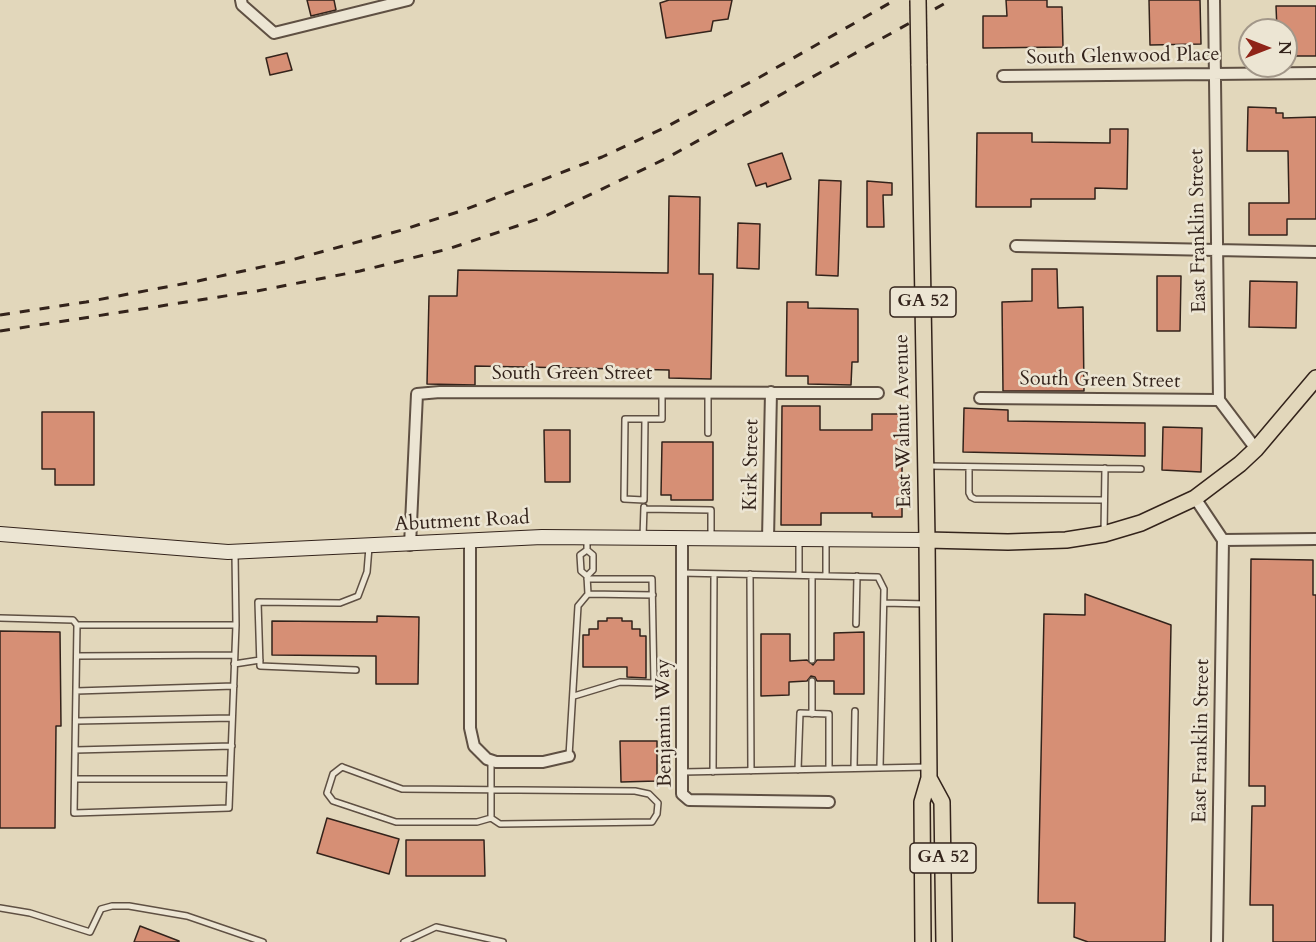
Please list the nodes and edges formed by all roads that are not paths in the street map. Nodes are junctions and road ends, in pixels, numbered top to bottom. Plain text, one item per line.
1 (241, 0) edge
2 (408, 0) edge
3 (918, 0) edge
4 (1214, 0) edge
5 (1316, 73) edge
6 (1214, 74) junction
7 (1003, 76) dead end
8 (1016, 246) dead end
9 (1217, 249) junction
10 (1316, 252) edge
11 (1316, 378) edge
12 (662, 392) junction
13 (708, 392) junction
14 (771, 392) junction
15 (878, 393) dead end
16 (980, 398) dead end
17 (1219, 400) junction
18 (645, 419) junction
19 (708, 433) dead end
20 (1256, 449) junction
21 (926, 466) junction
22 (969, 466) junction
23 (1105, 468) junction
24 (1141, 469) dead end
25 (1195, 498) junction
26 (644, 500) junction
27 (1103, 500) junction
28 (644, 509) junction
29 (0, 534) edge
30 (1104, 534) junction
31 (643, 538) junction
32 (682, 538) junction
33 (711, 538) junction
34 (768, 539) junction
35 (799, 539) junction
36 (1316, 539) edge
37 (470, 540) junction
38 (826, 540) junction
39 (927, 540) junction
40 (1223, 540) junction
41 (587, 543) junction
42 (410, 545) junction
43 (369, 547) junction
44 (235, 552) junction
45 (681, 573) junction
46 (714, 574) junction
47 (750, 574) junction
48 (799, 575) junction
49 (812, 576) junction
50 (826, 576) junction
51 (857, 576) junction
52 (587, 577) junction
53 (588, 594) junction
54 (653, 595) junction
55 (884, 603) junction
56 (928, 604) junction
57 (0, 618) edge
58 (856, 624) dead end
59 (77, 625) junction
60 (236, 626) junction
61 (234, 655) junction
62 (77, 656) junction
63 (260, 660) junction
64 (812, 660) dead end
65 (234, 664) junction
66 (356, 670) dead end
67 (812, 681) dead end
68 (234, 686) junction
69 (76, 691) junction
70 (574, 696) junction
71 (855, 711) dead end
72 (812, 714) junction
73 (232, 718) junction
74 (76, 720) junction
75 (232, 746) junction
76 (75, 750) junction
77 (569, 756) joint
78 (491, 760) junction
79 (880, 767) junction
80 (854, 768) junction
81 (829, 769) junction
82 (798, 770) junction
83 (751, 771) junction
84 (681, 772) junction
85 (714, 772) junction
86 (929, 773) junction
87 (75, 779) junction
88 (230, 779) junction
89 (491, 791) junction
90 (829, 802) dead end
91 (491, 818) junction
92 (0, 908) edge
93 (263, 942) edge
94 (404, 942) edge
95 (503, 942) edge
96 (923, 942) edge
97 (944, 942) edge
98 (1217, 942) edge

1 - 2 street
3 - 21 main road, East Walnut Avenue / GA 52, bridge
4 - 6 street, East Franklin Street
5 - 6 street, South Glenwood Place
6 - 7 street, South Glenwood Place
6 - 9 street, East Franklin Street
8 - 9 street
9 - 10 street
9 - 17 street, East Franklin Street
11 - 20 main road
12 - 13 street, South Green Street
12 - 18 lane
12 - 42 street, South Green Street
13 - 14 street, South Green Street
13 - 19 lane
14 - 15 street, South Green Street
14 - 34 street, Kirk Street
16 - 17 street, South Green Street
17 - 20 street
18 - 26 lane
18 - 26 lane
20 - 25 main road
21 - 22 lane
21 - 39 main road, East Walnut Avenue / GA 52
22 - 23 lane
22 - 27 lane
23 - 24 lane
23 - 27 lane
25 - 30 main road
25 - 40 street
26 - 28 lane
27 - 30 lane
28 - 31 lane
28 - 33 lane
29 - 44 main road, Abutment Road
30 - 39 main road
31 - 32 main road, Abutment Road
31 - 41 main road, Abutment Road
32 - 33 main road, Abutment Road
32 - 45 street, Benjamin Way
33 - 34 main road, Abutment Road
34 - 35 main road, Abutment Road
35 - 38 main road, Abutment Road
35 - 48 lane
36 - 40 street
37 - 41 main road, Abutment Road
37 - 42 main road, Abutment Road
37 - 78 street
38 - 39 main road, Abutment Road
38 - 50 lane
39 - 56 main road, East Walnut Avenue / GA 52
40 - 98 street, East Franklin Street
41 - 52 lane
41 - 52 lane
42 - 43 main road, Abutment Road
43 - 44 main road, Abutment Road
43 - 63 lane
44 - 60 lane
45 - 46 lane
45 - 84 street, Benjamin Way
46 - 47 lane
46 - 85 lane
47 - 48 lane
47 - 83 lane
48 - 49 lane
49 - 50 lane
49 - 64 lane
50 - 51 lane
51 - 55 lane
51 - 58 lane
52 - 53 lane
52 - 54 lane
53 - 54 lane
53 - 70 lane
54 - 70 lane
55 - 56 lane
55 - 79 lane
56 - 86 main road, East Walnut Avenue / GA 52
57 - 59 lane
59 - 60 lane
59 - 62 lane
60 - 61 lane
61 - 62 lane
61 - 65 lane
62 - 69 lane
63 - 65 lane
63 - 66 lane
65 - 68 lane
67 - 72 lane
68 - 69 lane
68 - 73 lane
69 - 74 lane
70 - 77 lane
71 - 80 lane
72 - 81 lane
72 - 82 lane
73 - 74 lane
73 - 75 lane
74 - 76 lane
75 - 76 lane
75 - 88 lane
76 - 87 lane
77 - 78 street
78 - 89 lane
79 - 80 lane
79 - 86 lane
80 - 81 lane
81 - 82 lane
82 - 83 lane
83 - 85 lane
84 - 85 lane
84 - 90 street, Benjamin Way
86 - 96 main road, East Walnut Avenue / GA 52
86 - 97 main road, East Walnut Avenue / GA 52
87 - 88 lane
87 - 88 lane
89 - 91 lane
89 - 91 lane
89 - 91 lane
92 - 93 lane
94 - 95 lane

